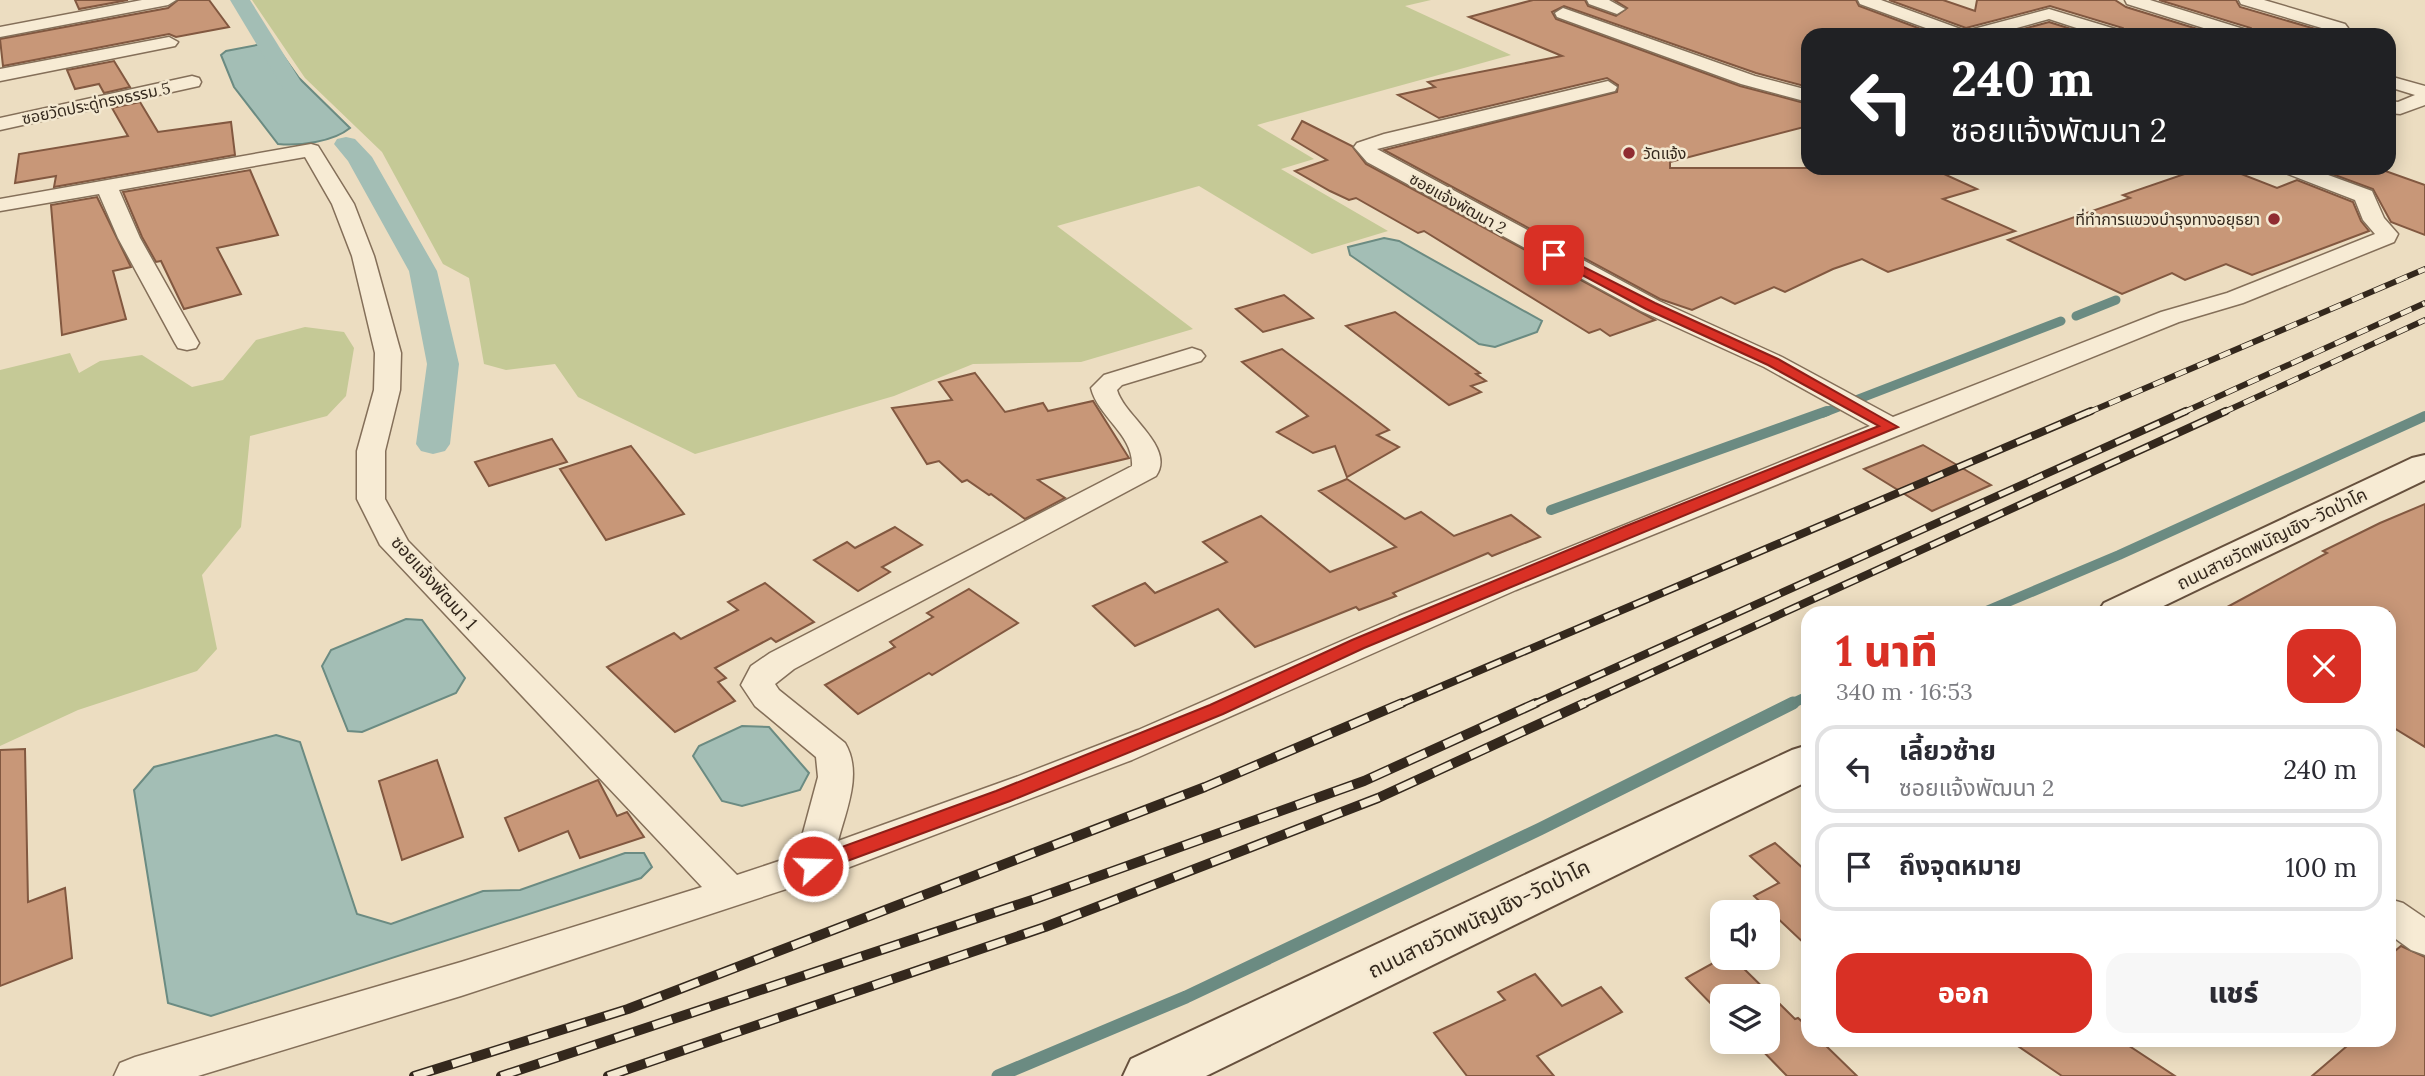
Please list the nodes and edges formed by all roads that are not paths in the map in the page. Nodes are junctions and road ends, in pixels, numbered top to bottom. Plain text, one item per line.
1 (168, 0) edge
2 (1595, 0) edge
3 (1866, 0) edge
4 (2133, 0) edge
5 (2185, 0) edge
6 (2248, 0) edge
7 (2307, 4) dead end
8 (2156, 8) junction
9 (1617, 9) dead end
10 (2282, 11) junction
11 (1563, 13) dead end
12 (1942, 28) edge
13 (1997, 28) edge
14 (2094, 28) edge
15 (2221, 28) edge
16 (2336, 28) edge
17 (0, 32) edge
18 (169, 42) dead end
19 (0, 75) edge
20 (192, 82) dead end
21 (2396, 83) edge
22 (1608, 87) dead end
23 (2425, 92) edge
24 (1801, 94) edge
25 (2425, 98) edge
26 (2396, 108) edge
27 (0, 124) edge
28 (2308, 175) edge
29 (107, 187) junction
30 (0, 205) edge
31 (187, 343) dead end
32 (1192, 356) dead end
33 (1891, 427) junction
34 (2425, 466) edge
35 (2131, 606) edge
36 (1801, 764) edge
37 (813, 866) junction
38 (732, 894) junction
39 (2396, 919) edge
40 (2425, 939) edge
41 (135, 1076) edge
42 (1151, 1076) edge

1 - 17 street
2 - 9 street
3 - 12 street
4 - 8 street
5 - 8 street
6 - 10 street
7 - 10 street
8 - 15 street
10 - 16 street
11 - 24 street
13 - 14 street
18 - 19 street
20 - 27 street, ซอยวัดประดู่ทรงธรรม 5
21 - 23 street
22 - 33 street, ซอยแจ้งพัฒนา 2
25 - 26 street
28 - 33 street
29 - 30 street
29 - 31 street
29 - 38 street, ซอยแจ้งพัฒนา 1
32 - 37 street
33 - 37 street
34 - 35 main road, ถนนสายวัดพนัญเชิง-วัดป่าโค
36 - 42 main road, ถนนสายวัดพนัญเชิง-วัดป่าโค
37 - 38 street
38 - 41 street
39 - 40 street

